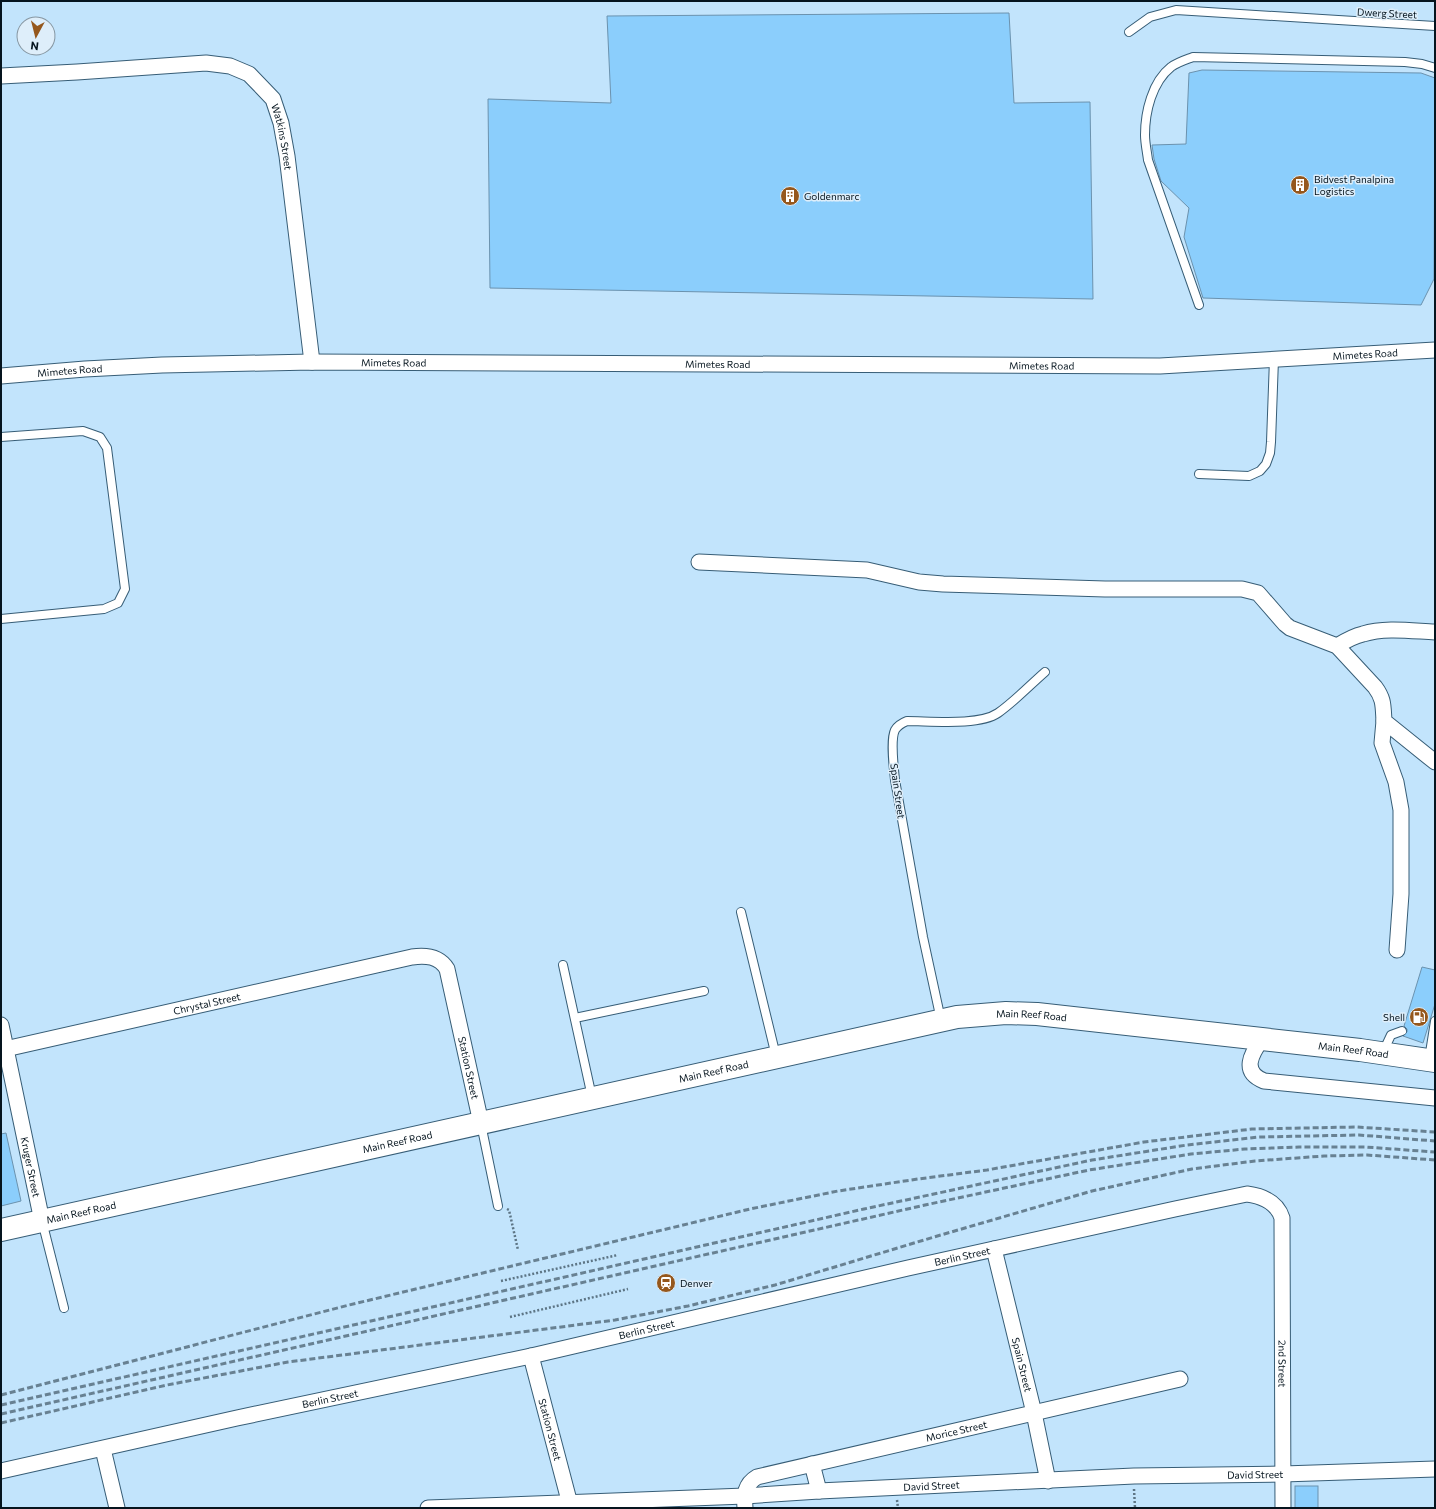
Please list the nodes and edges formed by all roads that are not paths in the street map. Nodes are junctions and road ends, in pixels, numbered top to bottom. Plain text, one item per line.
1 (1435, 26) edge
2 (1129, 32) dead end
3 (1435, 68) edge
4 (1, 76) edge
5 (1199, 306) dead end
6 (1435, 350) edge
7 (1274, 359) junction
8 (312, 362) junction
9 (1, 376) edge
10 (1, 437) edge
11 (1199, 474) dead end
12 (699, 562) dead end
13 (1, 619) edge
14 (1435, 632) edge
15 (1337, 646) junction
16 (1045, 672) dead end
17 (1384, 721) junction
18 (1435, 762) edge
19 (741, 912) dead end
20 (1397, 950) dead end
21 (412, 957) joint
22 (563, 965) dead end
23 (704, 991) dead end
24 (575, 1018) junction
25 (941, 1020) junction
26 (1435, 1021) edge
27 (1, 1025) edge
28 (1402, 1031) dead end
29 (1262, 1039) junction
30 (4, 1049) edge
31 (1382, 1054) junction
32 (776, 1057) junction
33 (1432, 1061) edge
34 (592, 1098) junction
35 (1435, 1098) edge
36 (481, 1123) junction
37 (498, 1206) road end
38 (1282, 1218) joint
39 (42, 1221) junction
40 (1, 1230) edge
41 (994, 1249) junction
42 (64, 1308) dead end
43 (531, 1356) junction
44 (1180, 1379) dead end
45 (1034, 1413) junction
46 (102, 1448) junction
47 (812, 1464) junction
48 (1435, 1469) edge
49 (1, 1470) edge
50 (1283, 1474) junction
51 (1048, 1481) junction
52 (819, 1491) junction
53 (745, 1502) edge
54 (571, 1505) edge
55 (118, 1508) edge
56 (428, 1508) edge
57 (1283, 1508) edge

1 - 2 lane, Dwerg Street
3 - 5 lane
4 - 8 street, Watkins Street
6 - 7 street, Mimetes Road
7 - 8 street, Mimetes Road
7 - 11 lane
8 - 9 street, Mimetes Road
10 - 13 lane
12 - 15 street
14 - 15 street
15 - 17 street
16 - 25 lane, Spain Street
17 - 18 street
17 - 20 street
19 - 32 lane
21 - 30 street, Chrystal Street
21 - 36 street, Station Street
22 - 24 lane
23 - 24 lane
24 - 34 lane
25 - 29 main road, Main Reef Road
25 - 32 main road, Main Reef Road
26 - 33 lane
27 - 30 street, Kruger Street
28 - 31 lane
29 - 31 main road, Main Reef Road
29 - 35 street
30 - 39 street, Kruger Street
31 - 33 main road, Main Reef Road
32 - 34 main road, Main Reef Road
34 - 36 main road, Main Reef Road
36 - 37 lane, Station Street
36 - 39 main road, Main Reef Road
38 - 41 street, Berlin Street
38 - 50 street, 2nd Street
39 - 40 main road, Main Reef Road
39 - 42 lane, Kruger Street
41 - 43 street, Berlin Street
41 - 45 street, Spain Street
43 - 46 street, Berlin Street
43 - 54 street, Station Street
44 - 45 street, Morice Street
45 - 47 street, Morice Street
45 - 51 street, Spain Street
46 - 49 street, Berlin Street
46 - 55 street
47 - 52 street
47 - 53 street, Morice Street
48 - 50 street, David Street
50 - 51 street, David Street
50 - 57 street, 2nd Street
51 - 52 street, David Street
52 - 53 street, David Street
53 - 54 street, David Street
54 - 56 street, David Street

